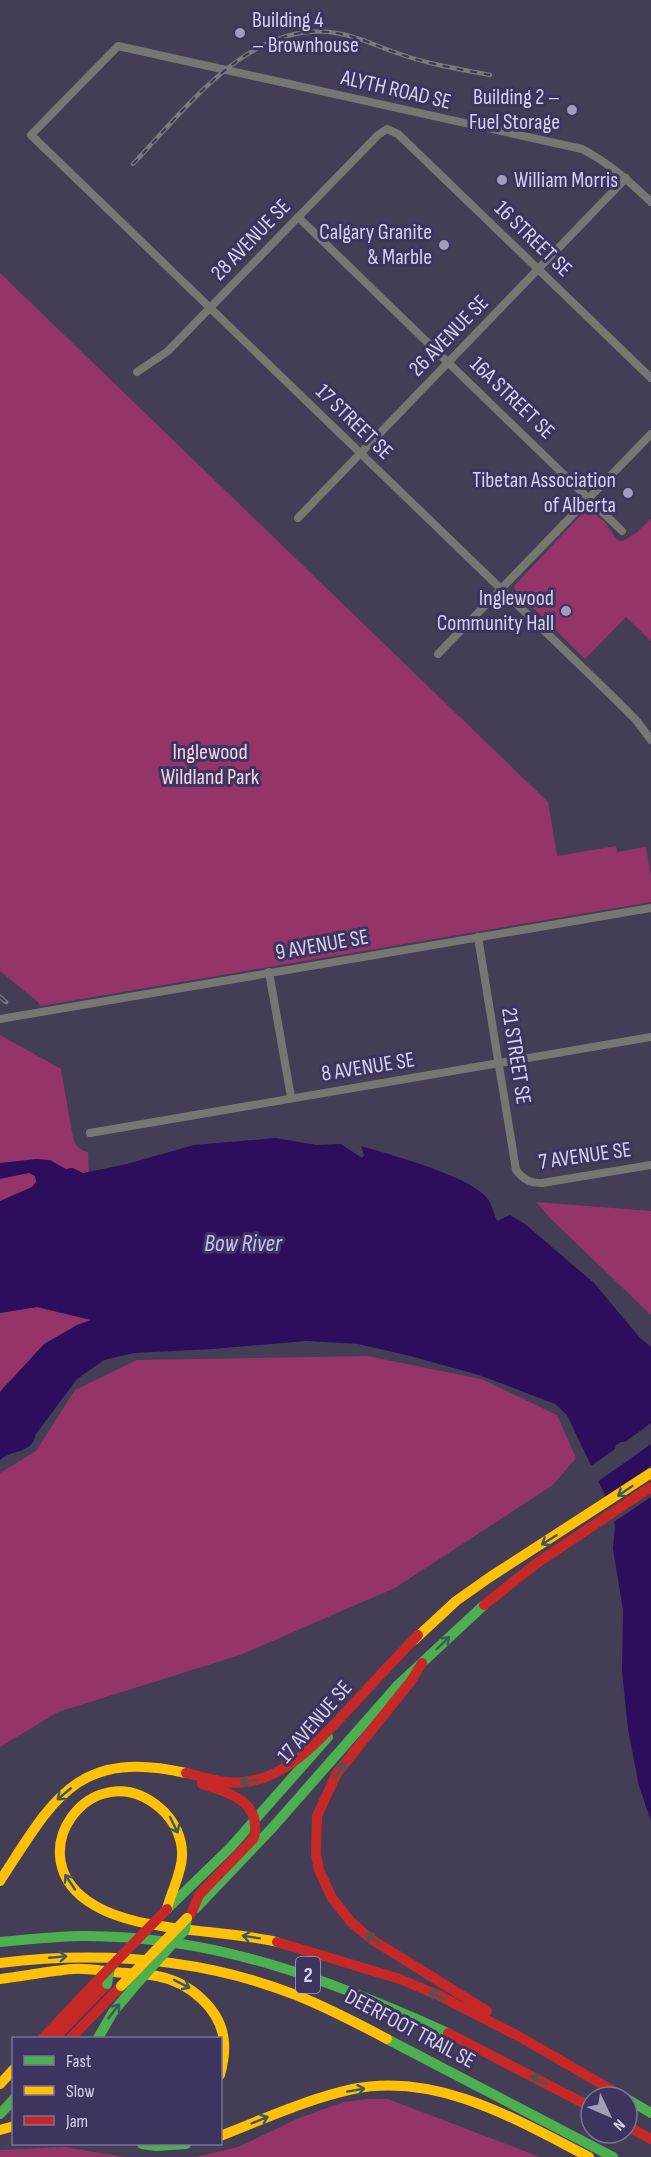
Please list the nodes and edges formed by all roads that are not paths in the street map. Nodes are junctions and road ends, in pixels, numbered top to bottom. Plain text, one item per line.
1 (118, 46) joint
2 (387, 129) joint
3 (626, 178) junction
4 (651, 202) edge
5 (298, 217) junction
6 (538, 269) junction
7 (210, 308) junction
8 (448, 362) junction
9 (137, 372) dead end
10 (651, 378) edge
11 (651, 434) edge
12 (360, 453) junction
13 (590, 498) junction
14 (298, 518) dead end
15 (622, 531) dead end
16 (500, 590) junction
17 (438, 654) dead end
18 (651, 737) edge
19 (651, 908) edge
20 (478, 937) junction
21 (269, 972) junction
22 (0, 1019) edge
23 (651, 1036) edge
24 (499, 1063) junction
25 (291, 1097) junction
26 (90, 1133) dead end
27 (651, 1165) edge
28 (524, 1179) joint
29 (651, 1473) edge
30 (651, 1487) edge
31 (600, 1514) junction
32 (418, 1635) junction
33 (422, 1663) junction
34 (139, 1765) junction
35 (257, 1817) junction
36 (0, 1881) edge
37 (167, 1910) junction
38 (189, 1916) junction
39 (0, 1942) edge
40 (0, 1963) edge
41 (0, 1979) edge
42 (101, 1984) junction
43 (509, 2030) junction
44 (44, 2037) edge
45 (56, 2037) edge
46 (72, 2037) edge
47 (99, 2037) edge
48 (222, 2067) edge
49 (12, 2071) edge
50 (0, 2084) edge
51 (603, 2085) edge
52 (12, 2101) edge
53 (579, 2101) edge
54 (0, 2114) edge
55 (222, 2135) edge
56 (149, 2145) edge
57 (171, 2145) edge
58 (589, 2157) edge
59 (613, 2157) edge

1 - 3 street, ALYTH ROAD SE
1 - 7 street, 17 STREET SE
2 - 5 street, 28 AVENUE SE
2 - 6 street, 16 STREET SE
3 - 4 street, ALYTH ROAD SE
3 - 6 street, 26 AVENUE SE
5 - 7 street, 28 AVENUE SE
5 - 8 street, 16A STREET SE
6 - 8 street, 26 AVENUE SE
6 - 10 street, 16 STREET SE
7 - 9 street, 28 AVENUE SE
7 - 12 street, 17 STREET SE
8 - 12 street, 26 AVENUE SE
8 - 13 street, 16A STREET SE
11 - 13 street
12 - 14 street, 26 AVENUE SE
12 - 16 street, 17 STREET SE
13 - 15 street, 16A STREET SE
13 - 16 street
16 - 17 street
16 - 18 street, 17 STREET SE
19 - 20 street, 9 AVENUE SE
20 - 21 street, 9 AVENUE SE
20 - 24 street, 21 STREET SE
21 - 22 street, 9 AVENUE SE
21 - 25 street
23 - 24 street, 8 AVENUE SE
24 - 25 street, 8 AVENUE SE
24 - 28 street, 21 STREET SE
25 - 26 street, 8 AVENUE SE
27 - 28 street, 7 AVENUE SE
29 -> 31 main road, 17 AVENUE SE
30 - 31 main road, 17 AVENUE SE
31 -> 32 main road, 17 AVENUE SE
33 -> 31 main road, 17 AVENUE SE
32 -> 34 main road
32 - 35 main road, 17 AVENUE SE
33 - 38 main road, 17 AVENUE SE
43 -> 33 main road
34 - 35 main road
34 -> 36 main road
35 - 37 main road, 17 AVENUE SE
35 - 38 main road
37 - 42 main road, 17 AVENUE SE, bridge
43 -> 37 main road
38 - 46 main road, 17 AVENUE SE, bridge
47 -> 38 main road, bridge
53 -> 39 main road, DEERFOOT TRAIL SE / 2
40 -> 59 main road, DEERFOOT TRAIL SE / 2
41 -> 48 main road
42 - 44 main road
42 - 45 main road
43 - 51 main road
49 - 50 main road
52 - 54 main road
55 -> 58 main road
56 - 57 main road

